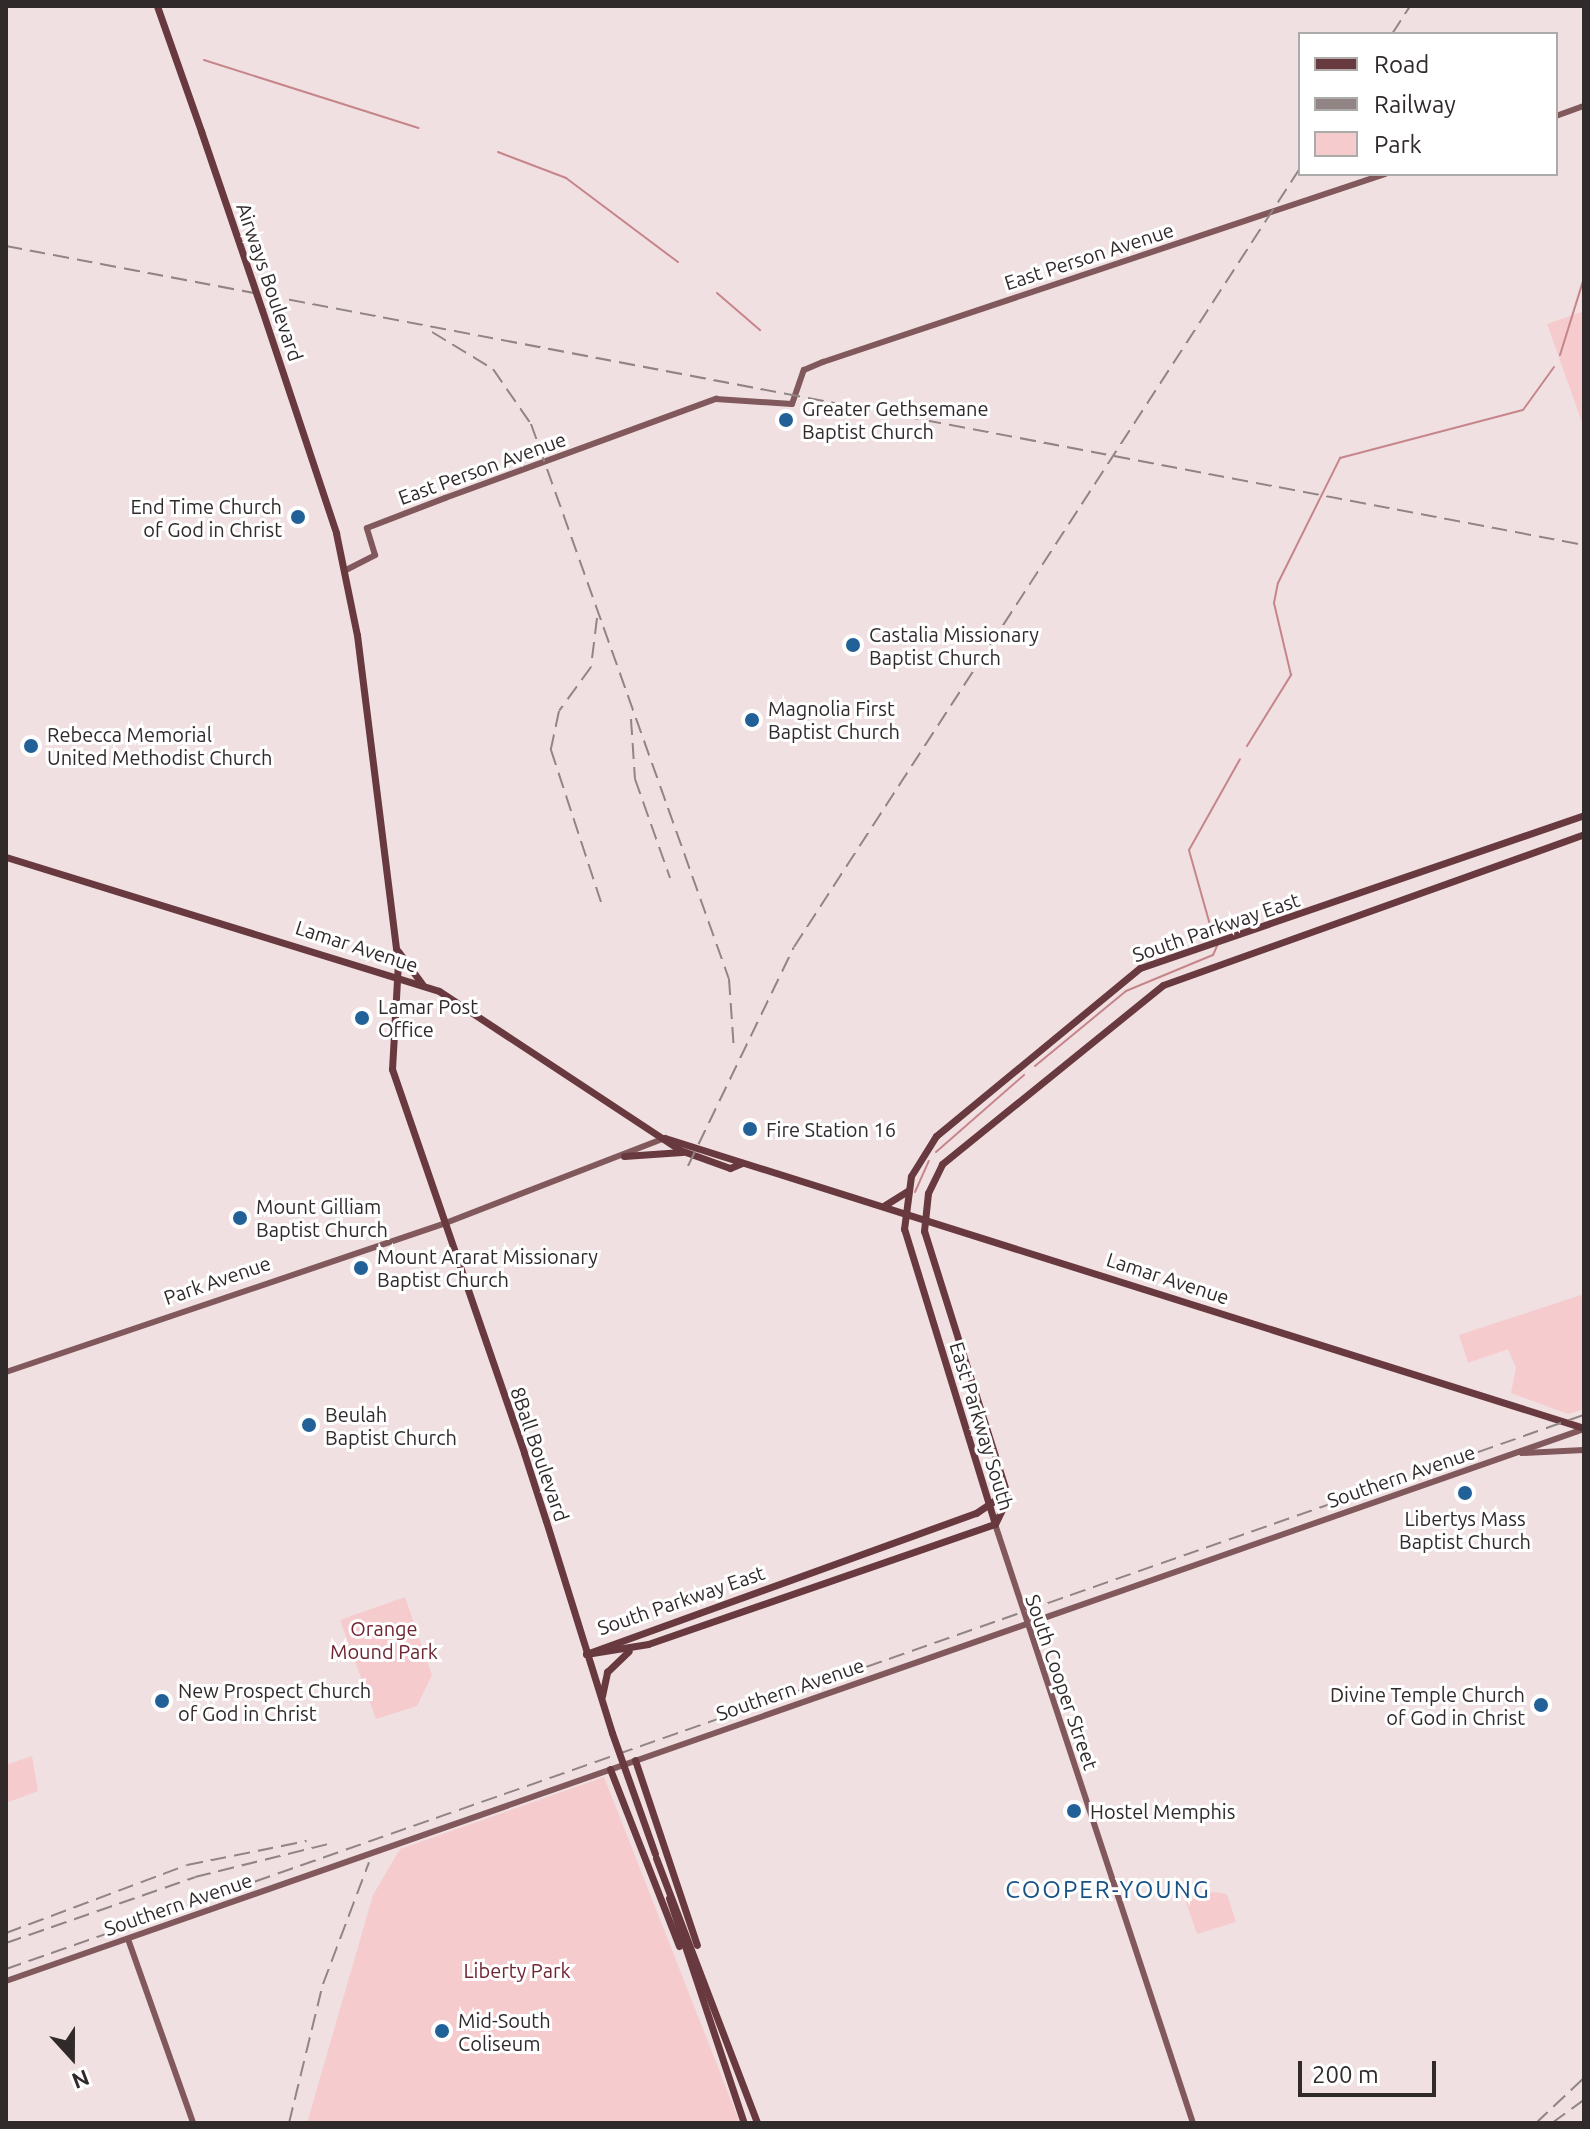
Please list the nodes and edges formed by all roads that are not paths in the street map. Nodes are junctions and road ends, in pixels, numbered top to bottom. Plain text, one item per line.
1 (157, 6) edge
2 (1584, 106) edge
3 (1558, 115) edge
4 (1379, 176) edge
5 (344, 571) junction
6 (1584, 815) edge
7 (1584, 834) edge
8 (6, 857) edge
9 (397, 952) junction
10 (383, 971) junction
11 (397, 976) junction
12 (422, 984) junction
13 (665, 1138) junction
14 (690, 1154) junction
15 (624, 1156) junction
16 (742, 1163) junction
17 (907, 1194) junction
18 (926, 1202) junction
19 (885, 1205) junction
20 (903, 1211) junction
21 (924, 1217) junction
22 (443, 1224) junction
23 (6, 1372) edge
24 (1584, 1428) edge
25 (1584, 1450) edge
26 (1514, 1453) junction
27 (991, 1503) junction
28 (1009, 1505) junction
29 (995, 1524) junction
30 (748, 1593) junction
31 (753, 1608) junction
32 (1026, 1623) junction
33 (632, 1649) junction
34 (586, 1654) junction
35 (601, 1702) junction
36 (635, 1760) junction
37 (610, 1769) junction
38 (656, 1856) junction
39 (128, 1939) junction
40 (703, 1966) junction
41 (694, 1979) junction
42 (6, 1981) edge
43 (193, 2123) edge
44 (744, 2123) edge
45 (757, 2123) edge
46 (1193, 2123) edge

1 - 5 main road, Airways Boulevard, bridge
2 - 3 main road
4 - 5 main road, East Person Avenue
5 - 9 main road, Airways Boulevard
6 - 17 main road, South Parkway East
7 - 18 main road, South Parkway East
8 - 10 main road, Lamar Avenue
9 - 10 main road
9 - 11 main road, Airways Boulevard
9 - 12 main road
10 - 11 main road, Lamar Avenue
11 - 12 main road, Lamar Avenue
11 - 22 main road
12 - 13 main road, Lamar Avenue
13 - 14 main road, Lamar Avenue
13 - 15 main road, Park Avenue
13 - 16 main road, Lamar Avenue
14 - 15 main road
14 - 16 main road, Lamar Avenue
15 - 22 main road, Park Avenue
16 - 19 main road, Lamar Avenue
17 - 18 main road
17 - 19 main road
17 - 20 main road, South Parkway East
18 - 21 main road, South Parkway East
19 - 20 main road, Lamar Avenue
20 - 21 main road, Lamar Avenue
20 - 27 main road, East Parkway South
21 - 24 main road, Lamar Avenue
21 - 28 main road, East Parkway South
22 - 23 main road, Park Avenue
22 - 34 main road, 8Ball Boulevard, bridge
24 - 26 main road, Southern Avenue
25 - 26 main road
26 - 32 main road, Southern Avenue
27 - 28 main road, South Parkway East
27 - 29 main road, East Parkway South
27 - 30 main road, South Parkway East
28 - 29 main road, East Parkway South
29 - 31 main road, South Parkway East
29 - 32 main road, South Cooper Street
30 - 31 main road
30 - 34 main road, South Parkway East
31 - 33 main road, South Parkway East
32 - 36 main road, Southern Avenue
32 - 46 main road, South Cooper Street
33 - 34 main road, South Parkway East
33 - 35 main road
34 - 35 main road
35 - 38 main road, bridge
36 - 37 main road, Southern Avenue
36 - 40 main road
37 - 39 main road, Southern Avenue
37 - 41 main road
38 - 40 main road
38 - 41 main road
39 - 42 main road, Southern Avenue
39 - 43 main road
40 - 45 main road
41 - 44 main road

